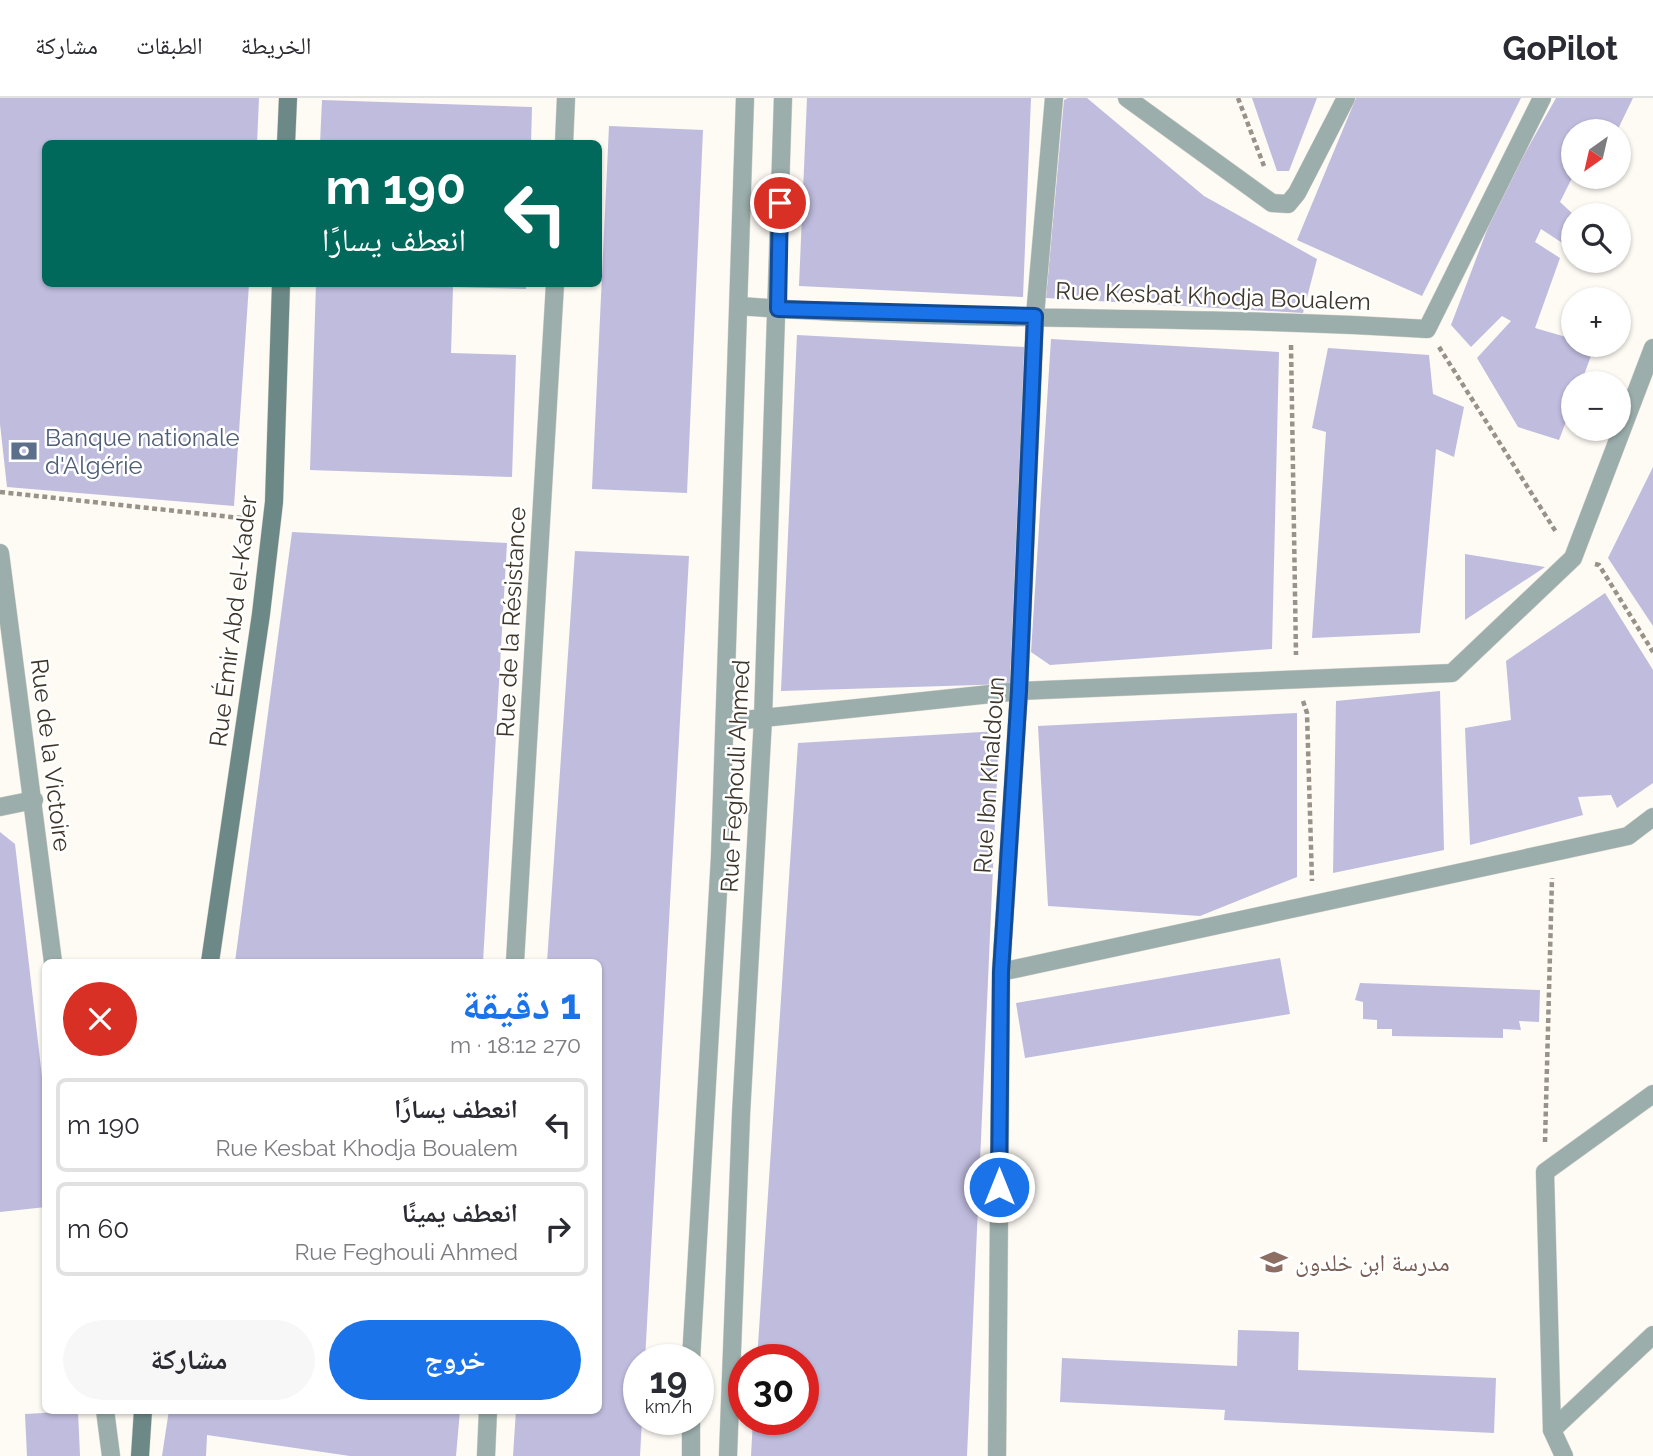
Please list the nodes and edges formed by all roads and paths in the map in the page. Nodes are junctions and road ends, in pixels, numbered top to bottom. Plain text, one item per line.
1 (288, 98) edge
2 (566, 98) edge
3 (745, 98) edge
4 (783, 98) edge
5 (1054, 98) edge
6 (1127, 98) edge
7 (1238, 98) edge
8 (1346, 98) edge
9 (1542, 98) edge
10 (286, 140) edge
11 (564, 140) edge
12 (1261, 160) dead end
13 (281, 287) edge
14 (555, 287) edge
15 (739, 306) junction
16 (778, 309) junction
17 (1035, 316) junction
18 (1290, 320) junction
19 (1427, 329) junction
20 (1653, 348) edge
21 (0, 492) edge
22 (272, 522) junction
23 (0, 553) edge
24 (1573, 558) junction
25 (1653, 652) edge
26 (1297, 680) junction
27 (1019, 691) junction
28 (763, 719) junction
29 (725, 722) junction
30 (34, 800) junction
31 (0, 807) edge
32 (1653, 817) edge
33 (1552, 852) junction
34 (1312, 904) junction
35 (53, 959) edge
36 (210, 959) edge
37 (515, 959) edge
38 (1001, 972) junction
39 (1653, 1094) edge
40 (1545, 1172) junction
41 (1653, 1335) edge
42 (692, 1344) edge
43 (106, 1414) edge
44 (143, 1414) edge
45 (488, 1414) edge
46 (1552, 1430) junction
47 (691, 1435) edge
48 (111, 1456) edge
49 (140, 1456) edge
50 (486, 1456) edge
51 (691, 1456) edge
52 (728, 1456) edge
53 (997, 1456) edge
54 (1563, 1456) edge

1 - 10 main road
2 - 11 street
3 - 15 street, Rue Feghouli Ahmed
4 - 16 street, Rue Feghouli Ahmed
5 - 17 street, Rue Ibn Khaldoun
6 - 8 street
7 - 12 path
9 - 19 street
13 - 22 main road, Rue Émir Abd el-Kader
14 - 37 street, Rue de la Résistance
15 - 16 street, Rue Kesbat Khodja Boualem
15 - 29 street, Rue Feghouli Ahmed
16 - 17 street, Rue Kesbat Khodja Boualem
16 - 28 street, Rue Feghouli Ahmed
17 - 18 street, Rue Kesbat Khodja Boualem
17 - 27 street, Rue Ibn Khaldoun
18 - 19 street, Rue Kesbat Khodja Boualem
18 - 26 path
19 - 24 path
20 - 24 street
21 - 22 path
22 - 36 main road, Rue Émir Abd el-Kader
23 - 30 street, Rue de la Victoire
24 - 25 path
24 - 26 street
26 - 27 street
26 - 34 path
27 - 28 street
27 - 38 street, Rue Ibn Khaldoun
28 - 29 street
28 - 52 street, Rue Feghouli Ahmed
29 - 42 street, Rue Feghouli Ahmed
30 - 31 street
30 - 35 street, Rue de la Victoire
32 - 33 street
33 - 34 street
33 - 40 path
34 - 38 street
38 - 53 street, Rue Ibn Khaldoun
39 - 40 street
40 - 46 street
41 - 46 street
43 - 48 street
44 - 49 main road
45 - 50 street
46 - 54 street
47 - 51 street

